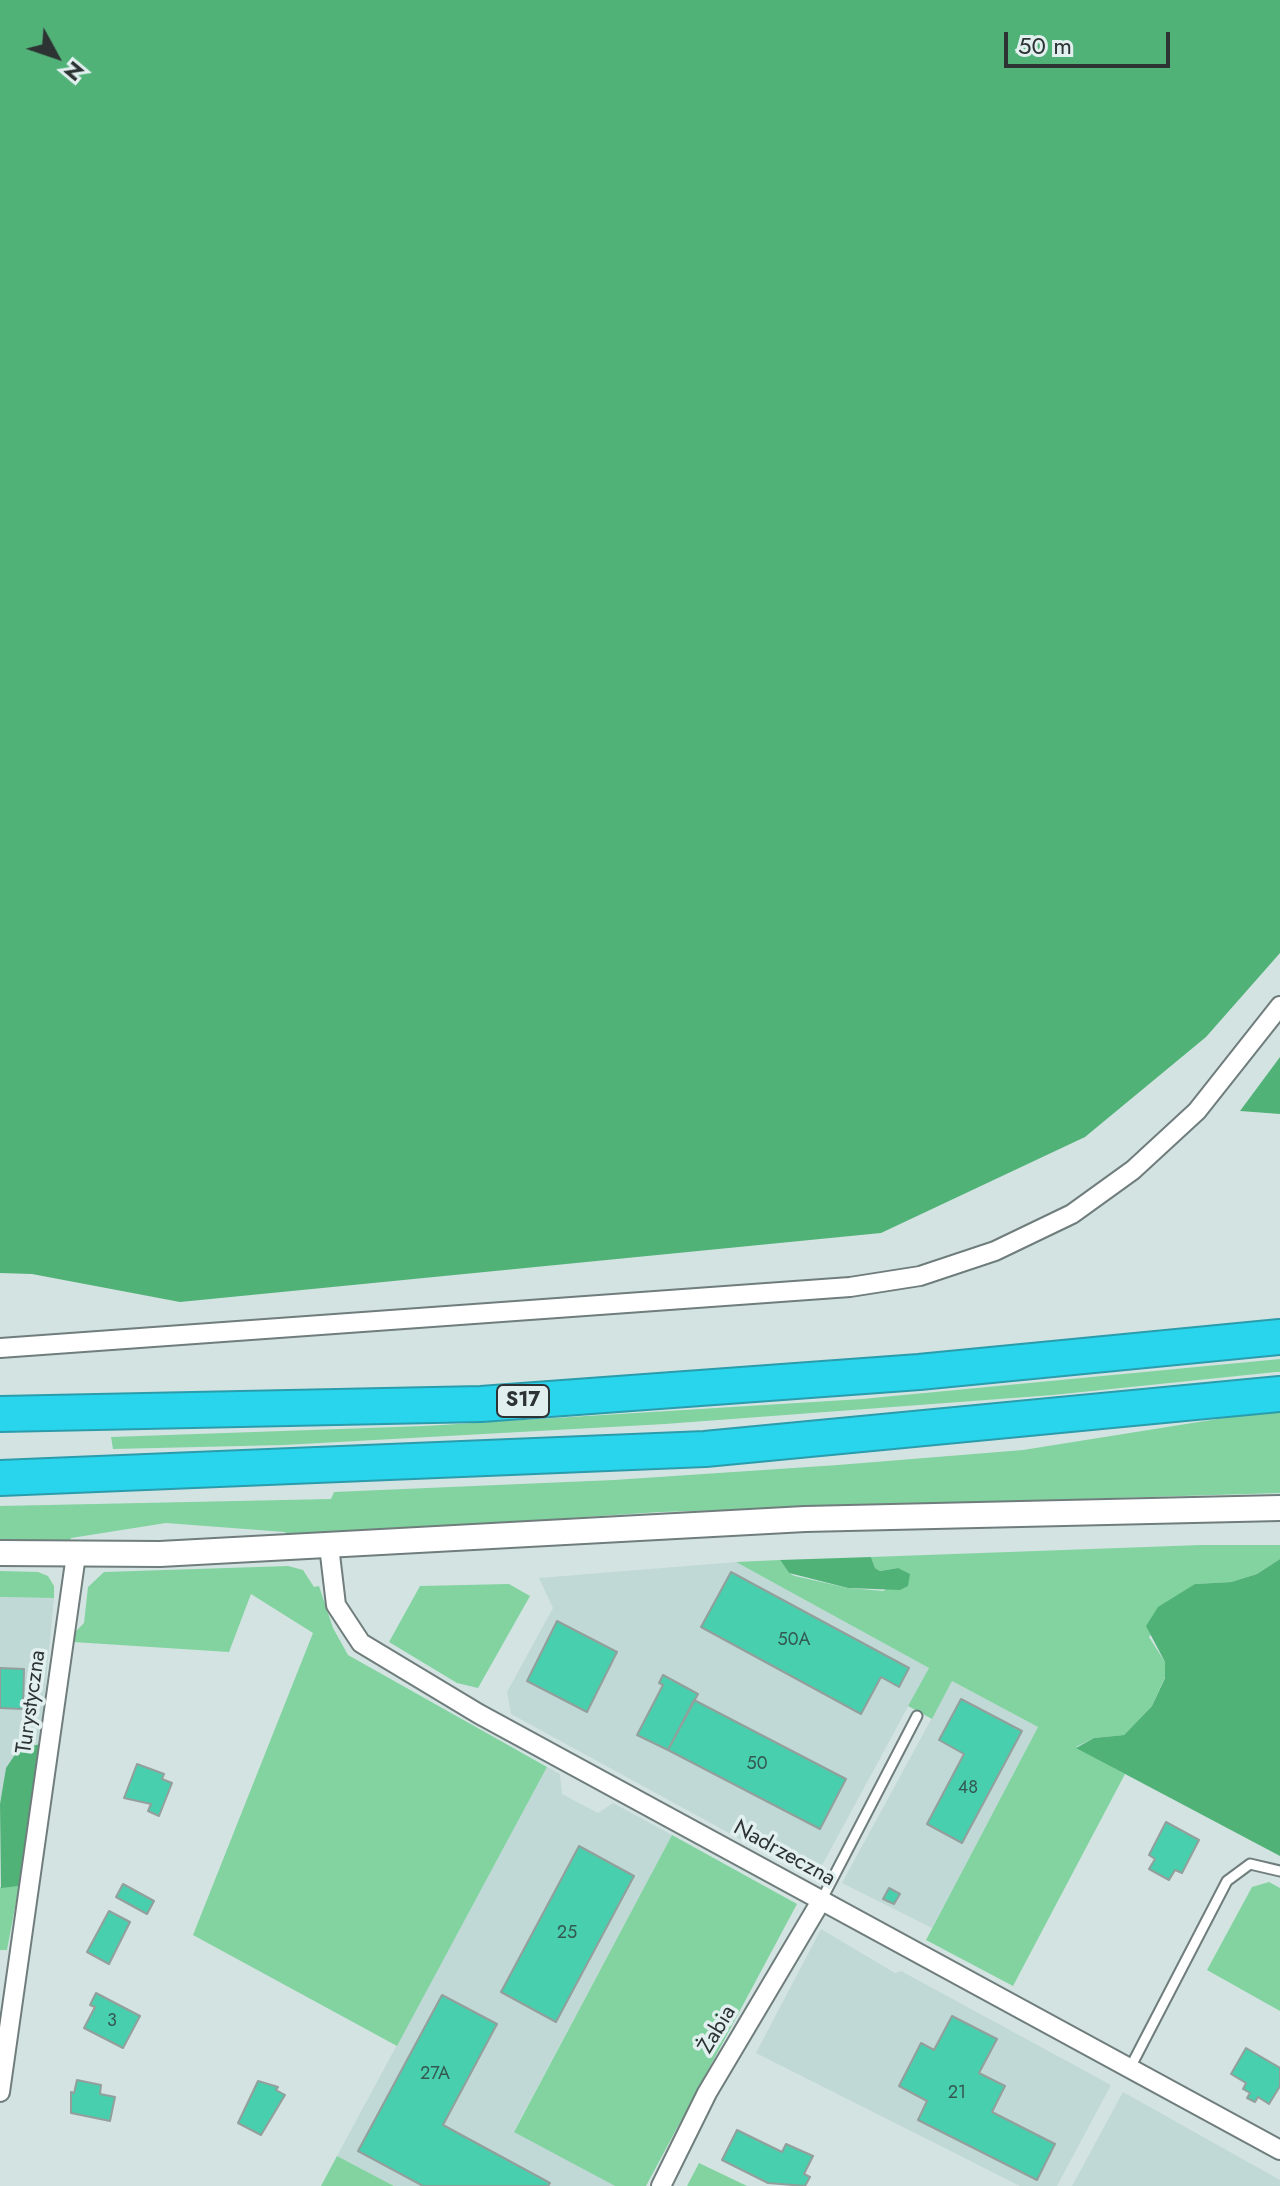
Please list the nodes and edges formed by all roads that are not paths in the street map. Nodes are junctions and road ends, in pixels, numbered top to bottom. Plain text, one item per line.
1 (1280, 1006) edge
2 (1280, 1337) edge
3 (0, 1348) edge
4 (1280, 1394) edge
5 (0, 1414) edge
6 (0, 1478) edge
7 (1280, 1508) edge
8 (329, 1546) junction
9 (0, 1553) edge
10 (76, 1555) junction
11 (917, 1716) dead end
12 (1280, 1871) edge
13 (821, 1901) junction
14 (1130, 2068) junction
15 (0, 2092) edge
16 (1280, 2150) edge
17 (661, 2186) edge

1 - 3 street
2 - 5 highway, S17
4 - 6 highway
7 - 8 street
8 - 10 street
8 - 13 street, Nadrzeczna
9 - 10 street
10 - 15 street, Turystyczna
11 - 13 lane
12 - 14 lane
13 - 14 street, Nadrzeczna
13 - 17 street, Żabia
14 - 16 street, Nadrzeczna

